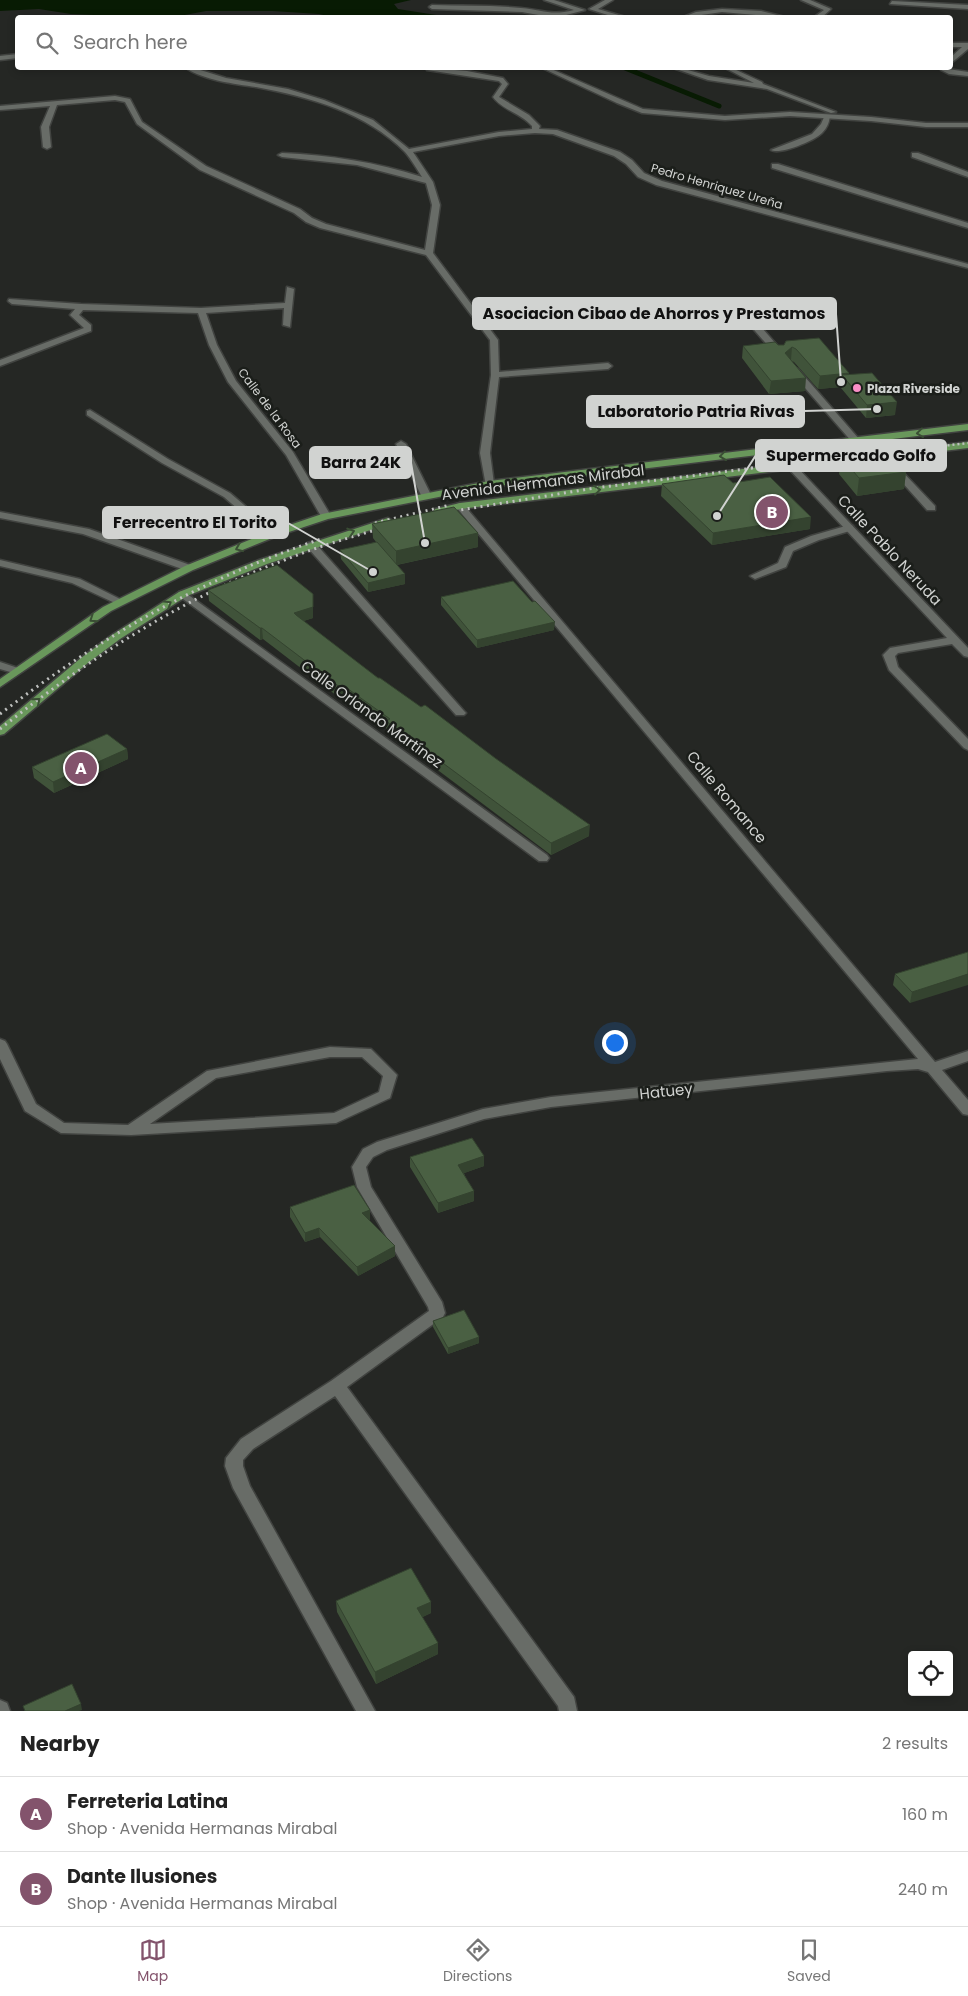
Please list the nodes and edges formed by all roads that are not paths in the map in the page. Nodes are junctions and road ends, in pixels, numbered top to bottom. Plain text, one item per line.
1 (547, 0) edge
2 (610, 0) edge
3 (804, 0) edge
4 (892, 3) dead end
5 (432, 7) dead end
6 (968, 7) edge
7 (592, 9) junction
8 (580, 10) junction
9 (551, 15) edge
10 (561, 15) edge
11 (615, 15) edge
12 (693, 15) edge
13 (770, 15) edge
14 (821, 15) edge
15 (953, 45) edge
16 (968, 45) edge
17 (15, 56) edge
18 (0, 58) edge
19 (953, 59) edge
20 (195, 70) edge
21 (430, 70) dead end
22 (549, 70) edge
23 (682, 70) edge
24 (732, 70) edge
25 (945, 70) edge
26 (968, 74) edge
27 (768, 87) junction
28 (54, 104) junction
29 (0, 108) edge
30 (827, 116) junction
31 (849, 117) junction
32 (968, 125) edge
33 (535, 131) junction
34 (47, 147) dead end
35 (775, 150) dead end
36 (408, 151) junction
37 (282, 155) dead end
38 (915, 155) dead end
39 (774, 166) dead end
40 (968, 175) edge
41 (429, 182) junction
42 (968, 226) edge
43 (429, 253) junction
44 (968, 266) edge
45 (290, 289) dead end
46 (12, 301) dead end
47 (288, 305) junction
48 (738, 306) dead end
49 (81, 307) junction
50 (201, 311) junction
51 (287, 325) dead end
52 (780, 354) edge
53 (0, 363) edge
54 (790, 365) edge
55 (608, 366) dead end
56 (495, 375) junction
57 (90, 413) dead end
58 (968, 427) edge
59 (856, 441) junction
60 (401, 444) dead end
61 (968, 445) edge
62 (882, 455) junction
63 (791, 466) junction
64 (489, 484) junction
65 (426, 495) junction
66 (460, 506) junction
67 (931, 508) dead end
68 (433, 512) edge
69 (0, 515) edge
70 (326, 516) junction
71 (396, 520) edge
72 (849, 528) junction
73 (273, 534) junction
74 (311, 546) junction
75 (0, 563) edge
76 (189, 568) junction
77 (756, 576) dead end
78 (183, 594) junction
79 (121, 602) junction
80 (954, 640) junction
81 (968, 654) edge
82 (0, 665) edge
83 (17, 671) junction
84 (0, 684) edge
85 (460, 713) dead end
86 (0, 732) edge
87 (968, 746) edge
88 (543, 858) dead end
89 (0, 1044) edge
90 (968, 1056) edge
91 (932, 1068) junction
92 (968, 1110) edge
93 (130, 1130) junction
94 (337, 1386) junction
95 (568, 1710) edge
96 (366, 1711) edge

1 - 8 street
2 - 7 street
3 - 14 street
4 - 6 street
5 - 9 street
7 - 8 street
7 - 11 street
8 - 10 street
12 - 13 street
15 - 16 street
16 - 19 street
17 - 18 street
20 - 36 street
21 - 33 street
22 - 30 street
23 - 27 street
24 - 27 street
25 - 26 street
27 - 31 street
28 - 29 street
28 - 34 street
28 - 43 street
30 - 31 street
30 - 35 street
31 - 32 street
33 - 36 street, Pedro Henriquez Ureña
33 - 44 street, Pedro Henriquez Ureña
36 - 41 street
37 - 41 street
38 - 40 street
39 - 42 street
41 - 43 street
43 - 56 street
45 - 47 street
46 - 49 street
47 - 50 street
47 - 51 street
48 - 52 street
49 - 50 street
49 - 53 street
50 - 70 street, Calle de la Rosa
54 - 59 street
55 - 56 street
56 - 64 street
57 - 73 street
58 -> 59 main road, Avenida Hermanas Mirabal
59 -> 64 main road, Avenida Hermanas Mirabal
60 - 65 street
61 - 62 main road, Avenida Hermanas Mirabal
62 - 63 main road, Avenida Hermanas Mirabal
62 - 67 street
66 -> 63 main road, Avenida Hermanas Mirabal
63 - 72 street, Calle Pablo Neruda
64 - 65 main road, Avenida Hermanas Mirabal
65 - 70 main road, Avenida Hermanas Mirabal
66 - 68 main road, Avenida Hermanas Mirabal
66 - 91 street, Calle Romance
69 - 76 street
70 - 73 main road, Avenida Hermanas Mirabal
74 -> 71 main road
72 - 77 street
72 - 80 street, Calle Pablo Neruda
73 -> 76 main road, Avenida Hermanas Mirabal
74 - 78 main road
74 - 85 street
75 - 79 street
76 - 79 main road, Avenida Hermanas Mirabal
86 -> 78 main road
78 - 88 street, Calle Orlando Martínez
79 -> 83 main road, Avenida Hermanas Mirabal
80 - 81 street, Calle Pablo Neruda
80 - 87 street
82 - 83 street
83 - 84 main road, Avenida Hermanas Mirabal
89 - 93 street
90 - 91 street, Hatuey
91 - 92 street, Calle Romance
91 - 94 street, Hatuey
93 - 93 street
94 - 95 street
94 - 96 street

